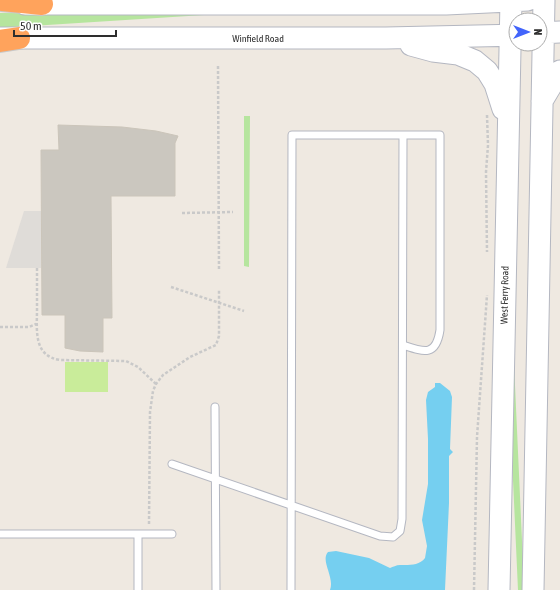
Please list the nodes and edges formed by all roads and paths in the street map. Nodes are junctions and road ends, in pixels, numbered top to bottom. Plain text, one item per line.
1 (2, 0) edge
2 (544, 0) edge
3 (517, 1) edge
4 (442, 2) edge
5 (0, 4) edge
6 (42, 4) junction
7 (516, 12) edge
8 (545, 12) edge
9 (508, 35) edge
10 (386, 38) junction
11 (6, 39) edge
12 (512, 52) edge
13 (546, 52) edge
14 (218, 66) dead end
15 (560, 71) edge
16 (542, 101) junction
17 (487, 112) dead end
18 (507, 122) junction
19 (403, 135) junction
20 (219, 212) junction
21 (233, 212) dead end
22 (182, 213) dead end
23 (487, 253) dead end
24 (37, 268) dead end
25 (219, 270) dead end
26 (172, 286) dead end
27 (219, 290) dead end
28 (487, 290) dead end
29 (218, 302) junction
30 (244, 311) dead end
31 (37, 324) junction
32 (0, 327) edge
33 (403, 345) junction
34 (156, 384) junction
35 (215, 407) dead end
36 (172, 464) dead end
37 (216, 480) junction
38 (291, 505) junction
39 (0, 534) edge
40 (138, 534) junction
41 (148, 534) junction
42 (172, 534) dead end
43 (138, 590) edge
44 (216, 590) edge
45 (291, 590) edge
46 (474, 590) edge
47 (499, 590) edge
48 (533, 590) edge

1 - 6 highway
2 - 8 main road
3 - 4 main road
3 - 7 main road, West Ferry Road
4 - 6 main road
5 - 6 main road
9 - 10 main road, Winfield Road
10 - 11 main road, Winfield Road
10 - 18 main road
12 - 18 main road, West Ferry Road
13 - 16 main road
14 - 20 path
15 - 16 main road
16 - 48 main road
17 - 23 path
18 - 47 main road, West Ferry Road
19 - 33 lane
19 - 33 lane
19 - 38 lane
20 - 21 path
20 - 22 path
20 - 25 path
24 - 31 path
26 - 29 path
27 - 29 path
28 - 46 path
29 - 30 path
29 - 34 path
31 - 32 path
31 - 34 path
33 - 38 lane
34 - 41 path
35 - 37 lane
36 - 37 lane
37 - 38 lane
37 - 44 lane
38 - 45 lane
39 - 40 lane
40 - 41 lane
40 - 43 lane
41 - 42 lane

